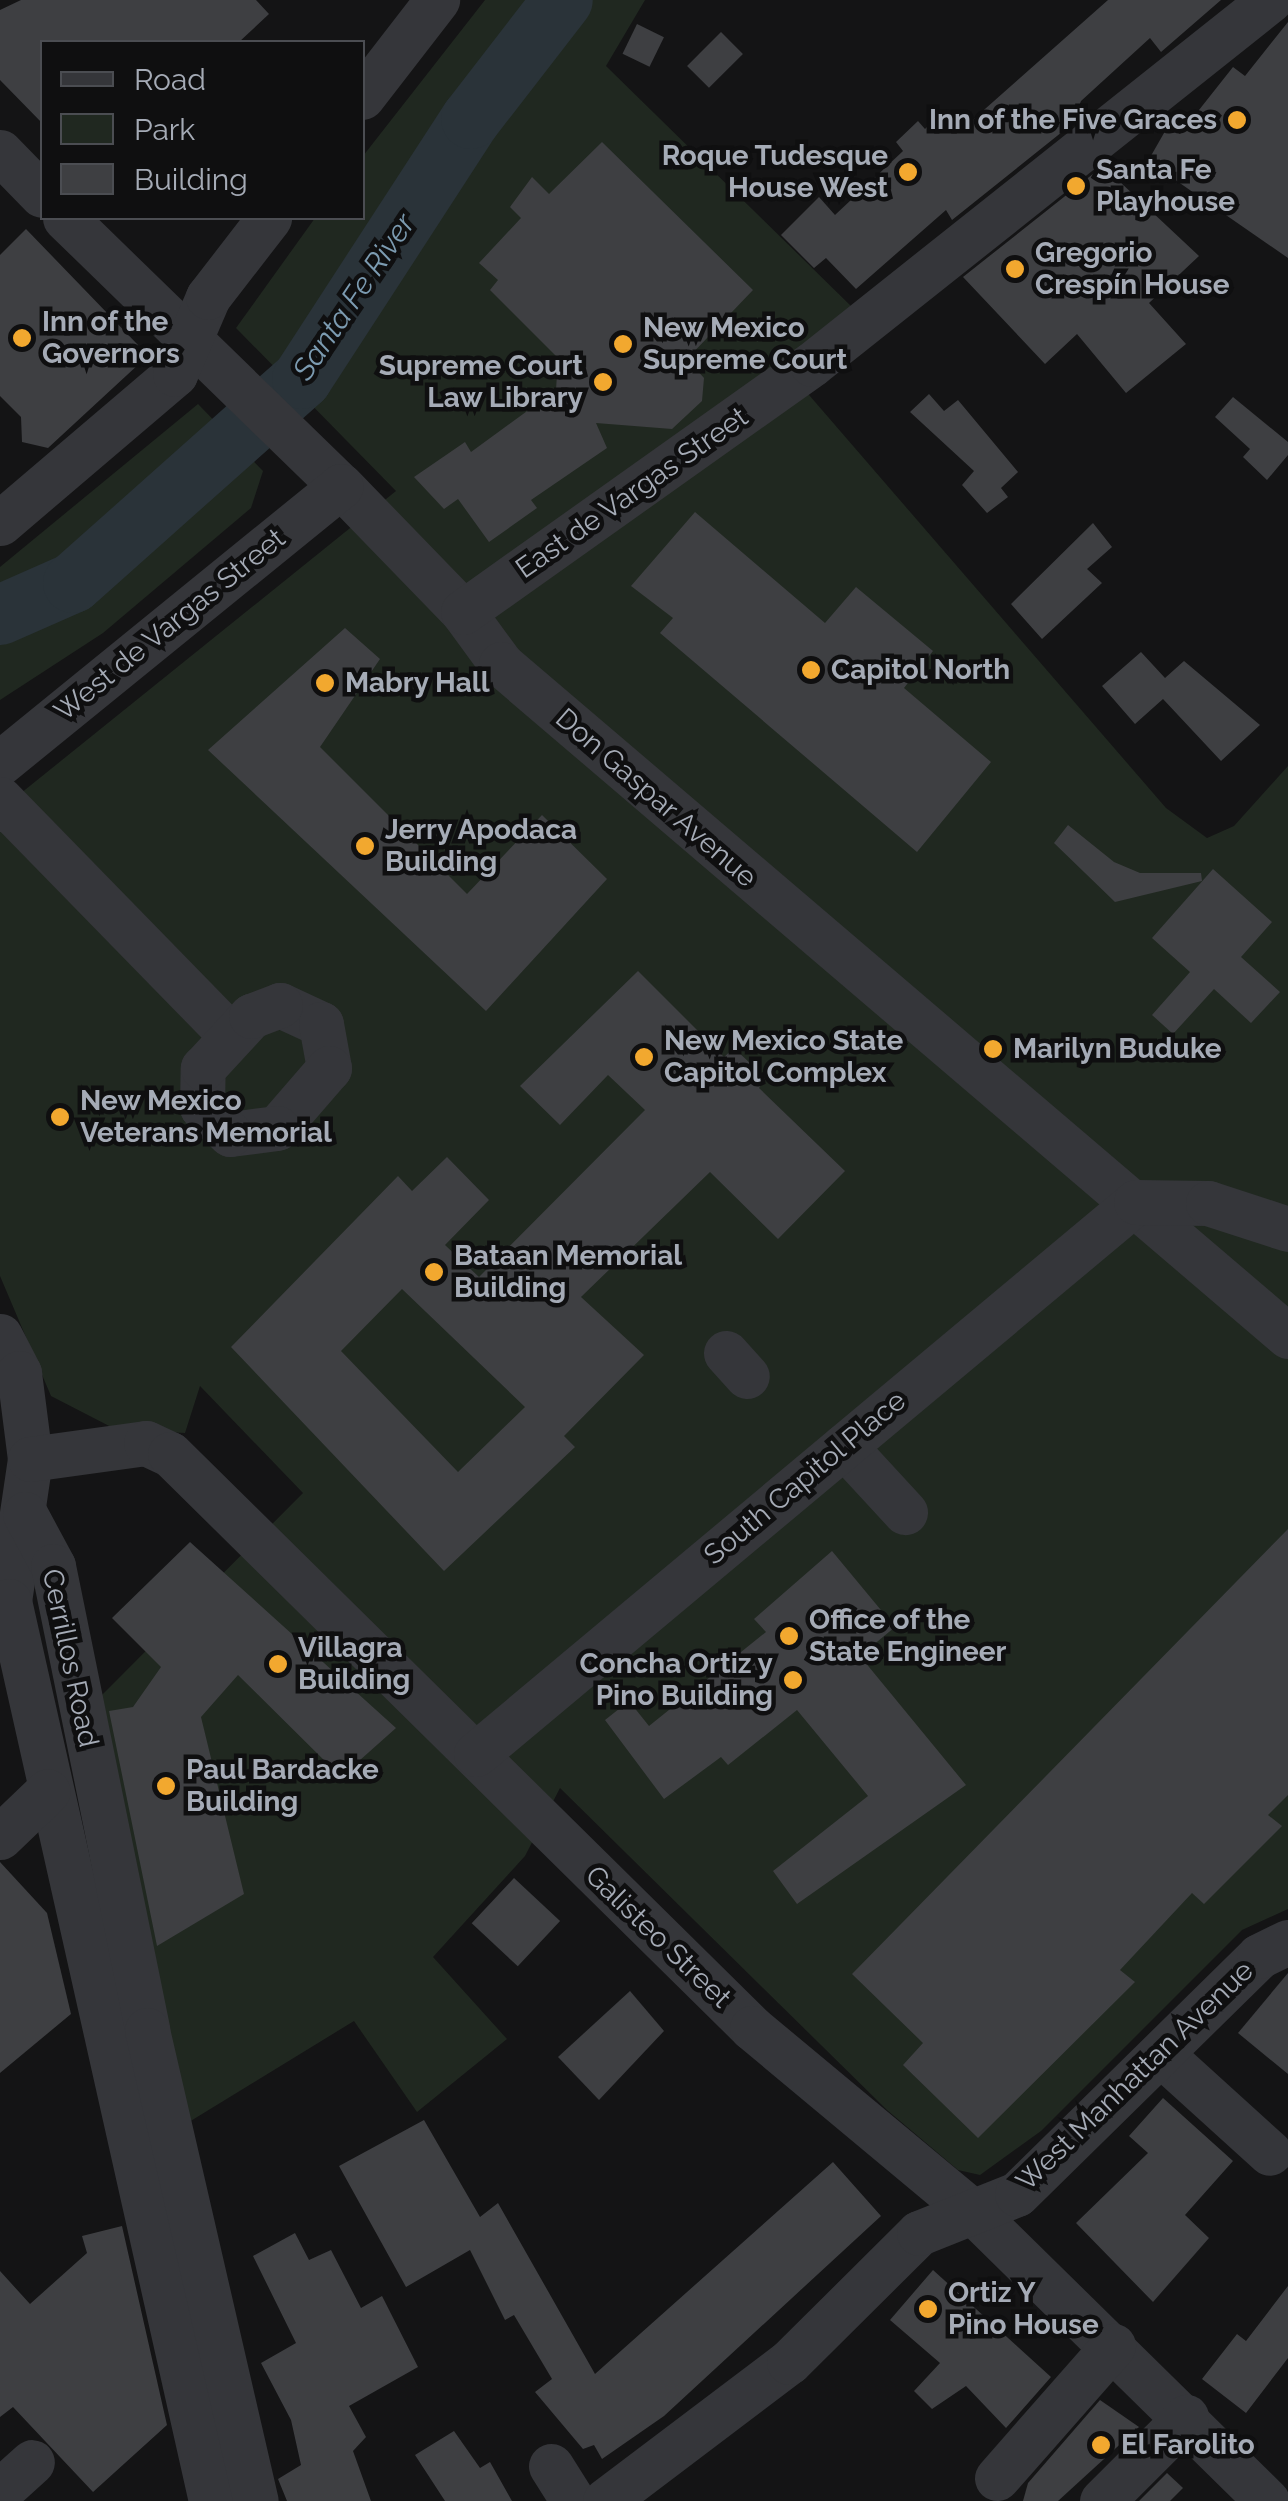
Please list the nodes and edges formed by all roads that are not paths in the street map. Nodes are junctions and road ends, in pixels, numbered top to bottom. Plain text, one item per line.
1 (437, 0) edge
2 (1270, 0) edge
3 (365, 92) edge
4 (0, 152) edge
5 (40, 193) edge
6 (67, 220) edge
7 (267, 220) edge
8 (193, 344) junction
9 (340, 486) junction
10 (0, 523) edge
11 (463, 612) junction
12 (0, 763) edge
13 (0, 799) edge
14 (231, 1036) dead end
15 (1136, 1202) junction
16 (1288, 1229) edge
17 (0, 1336) edge
18 (1288, 1336) edge
19 (844, 1446) junction
20 (30, 1459) junction
21 (904, 1512) dead end
22 (13, 1526) edge
23 (476, 1754) junction
24 (48, 1791) junction
25 (0, 1837) edge
26 (1288, 1942) edge
27 (1163, 2056) junction
28 (1270, 2153) dead end
29 (973, 2212) junction
30 (1113, 2346) junction
31 (1186, 2417) junction
32 (997, 2478) dead end
33 (221, 2493) edge
34 (617, 2498) edge
35 (1102, 2501) edge
36 (1267, 2501) edge

1 - 3 street
2 - 11 street, East de Vargas Street
4 - 5 street
6 - 8 street, Don Gaspar Avenue
7 - 8 street
8 - 9 street, Don Gaspar Avenue
8 - 10 street
9 - 11 street, Don Gaspar Avenue
9 - 12 street, West de Vargas Street
11 - 15 street, Don Gaspar Avenue
13 - 14 street
15 - 16 street
15 - 18 street, Don Gaspar Avenue
15 - 19 street, South Capitol Place
17 - 20 street
19 - 21 street
19 - 23 street, South Capitol Place
20 - 22 street
20 - 23 street, Galisteo Street
22 - 24 street, Cerrillos Road
22 - 33 street, Cerrillos Road
23 - 29 street, Galisteo Street
24 - 25 street
24 - 33 street, Cerrillos Road
26 - 27 street, West Manhattan Avenue
27 - 28 street
27 - 29 street, West Manhattan Avenue
29 - 30 street, Galisteo Street
29 - 34 street, West Manhattan Avenue
30 - 31 street, Galisteo Street
30 - 32 street
31 - 35 street
31 - 36 street, Galisteo Street

